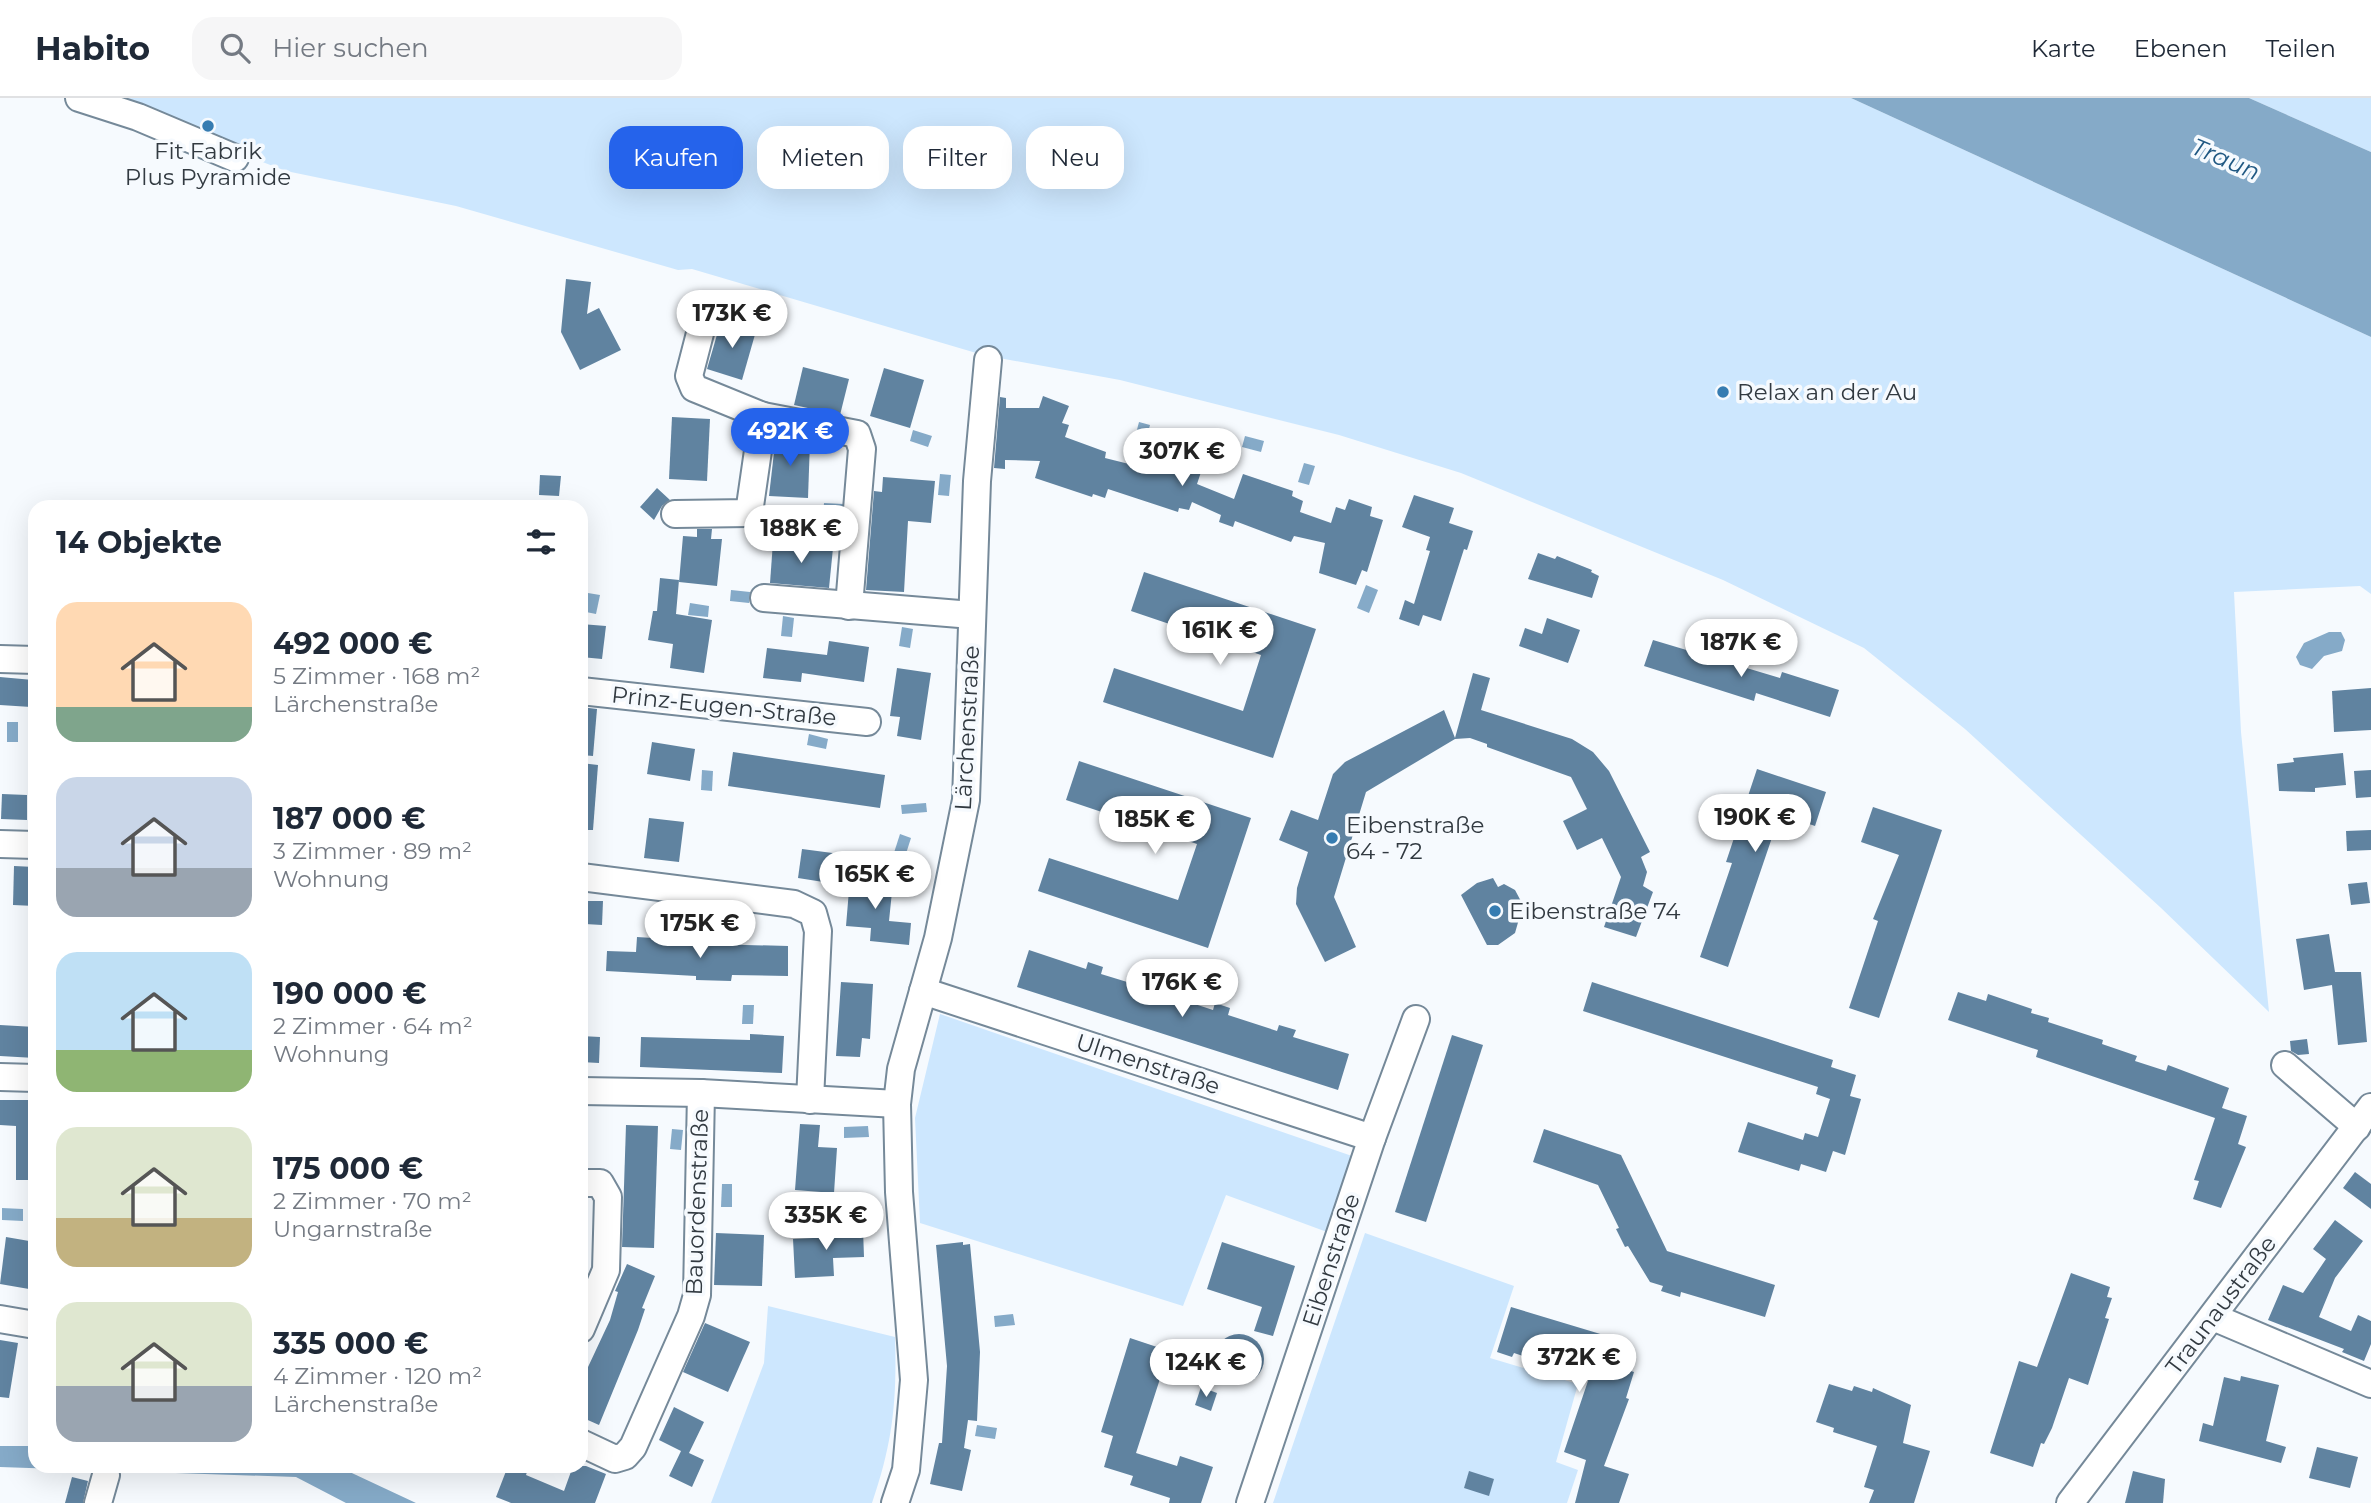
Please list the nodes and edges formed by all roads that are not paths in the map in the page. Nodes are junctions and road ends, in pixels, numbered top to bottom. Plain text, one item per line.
1 (79, 98) edge
2 (235, 158) dead end
3 (706, 310) dead end
4 (988, 360) dead end
5 (763, 416) junction
6 (675, 514) dead end
7 (764, 598) dead end
8 (849, 606) junction
9 (972, 615) junction
10 (0, 659) edge
11 (28, 660) edge
12 (588, 692) edge
13 (867, 722) dead end
14 (0, 844) edge
15 (28, 845) edge
16 (588, 878) edge
17 (923, 991) junction
18 (1416, 1019) dead end
19 (2285, 1065) dead end
20 (0, 1077) edge
21 (28, 1078) edge
22 (588, 1091) edge
23 (701, 1093) junction
24 (810, 1100) junction
25 (897, 1104) junction
26 (2364, 1117) edge
27 (1372, 1138) junction
28 (588, 1183) edge
29 (588, 1312) edge
30 (2213, 1317) junction
31 (0, 1319) edge
32 (28, 1324) edge
33 (2371, 1384) edge
34 (588, 1446) edge
35 (106, 1475) dead end
36 (98, 1503) edge
37 (895, 1503) edge
38 (1250, 1503) edge
39 (2070, 1503) edge

1 - 2 street
3 - 5 street
4 - 9 street, Lärchenstraße
5 - 6 street
5 - 8 street
7 - 8 street, Lärchenstraße
8 - 9 street, Lärchenstraße
9 - 17 street, Lärchenstraße
10 - 11 street
12 - 13 street, Prinz-Eugen-Straße
14 - 15 street
16 - 24 street
17 - 25 street, Lärchenstraße
17 - 27 street, Ulmenstraße
18 - 27 street, Eibenstraße
19 - 26 street
20 - 21 street
22 - 23 street
23 - 24 street
23 - 34 street, Bauordenstraße
24 - 25 street
25 - 37 street, Lärchenstraße
26 - 30 street, Traunaustraße
27 - 38 street, Eibenstraße
28 - 29 street
30 - 33 street
30 - 39 street, Traunaustraße
31 - 32 street
35 - 36 street

